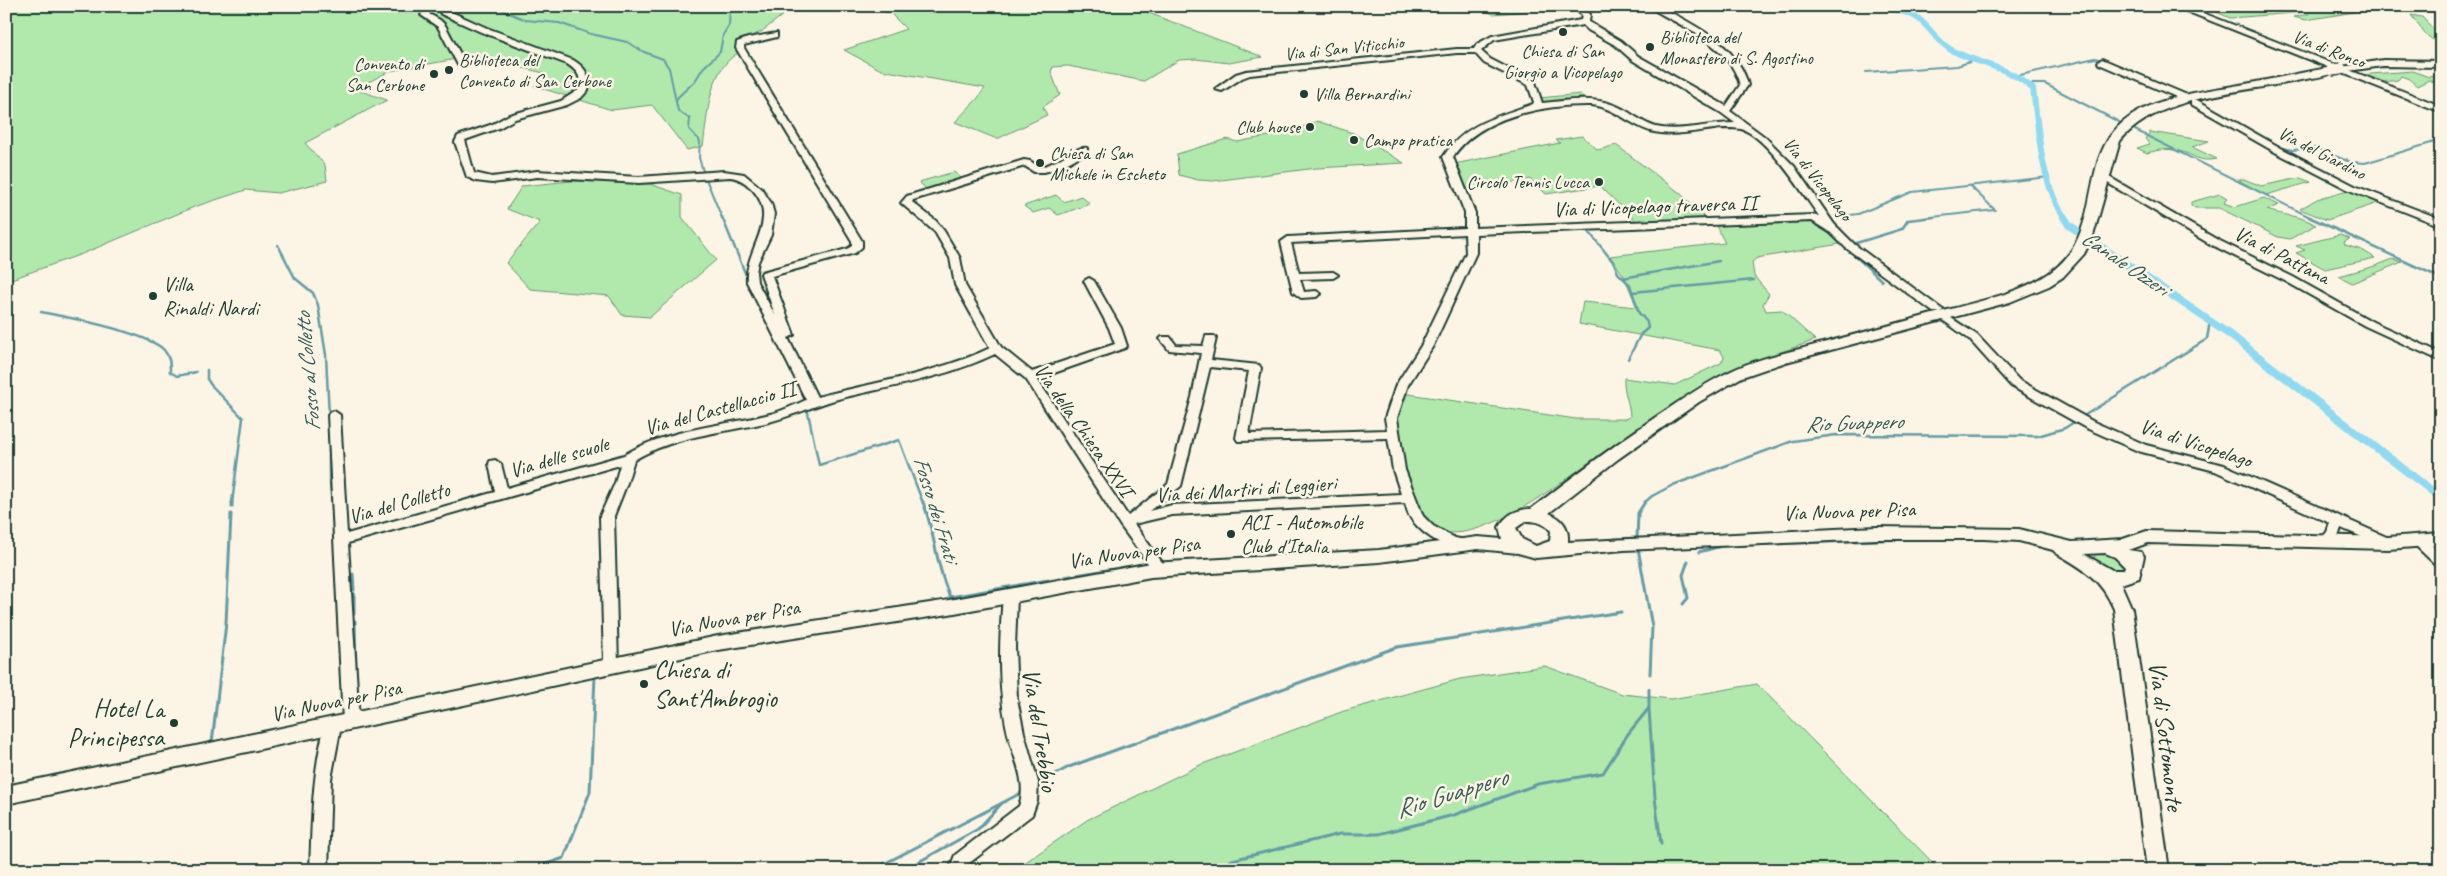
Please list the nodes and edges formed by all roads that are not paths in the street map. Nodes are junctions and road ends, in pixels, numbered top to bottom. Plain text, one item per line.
1 (432, 6) edge
2 (446, 6) edge
3 (1575, 6) edge
4 (1653, 6) edge
5 (2177, 6) edge
6 (2433, 6) edge
7 (2441, 9) edge
8 (1585, 22) junction
9 (774, 35) dead end
10 (1477, 51) junction
11 (2102, 62) dead end
12 (461, 63) dead end
13 (2441, 64) edge
14 (1219, 89) dead end
15 (2184, 97) dead end
16 (2194, 102) dead end
17 (1537, 106) junction
18 (1725, 109) junction
19 (2441, 109) edge
20 (1748, 128) junction
21 (1084, 150) dead end
22 (2109, 180) dead end
23 (2441, 223) edge
24 (1835, 231) junction
25 (1472, 232) junction
26 (1333, 275) dead end
27 (1294, 276) junction
28 (1089, 281) dead end
29 (1316, 294) dead end
30 (1937, 310) dead end
31 (1948, 318) dead end
32 (1166, 339) dead end
33 (996, 349) junction
34 (2441, 358) edge
35 (1205, 363) junction
36 (1030, 377) junction
37 (804, 384) junction
38 (813, 402) junction
39 (334, 415) dead end
40 (1393, 434) junction
41 (628, 458) junction
42 (495, 464) dead end
43 (502, 494) junction
44 (1562, 495) junction
45 (1408, 498) junction
46 (1535, 515) junction
47 (1125, 522) junction
48 (1507, 528) junction
49 (1558, 528) junction
50 (2342, 534) junction
51 (2170, 538) junction
52 (2441, 539) edge
53 (342, 540) junction
54 (2420, 542) junction
55 (1473, 544) junction
56 (1598, 545) junction
57 (1520, 547) junction
58 (2107, 547) junction
59 (1550, 550) junction
60 (2441, 562) edge
61 (2093, 563) junction
62 (1160, 569) junction
63 (2130, 571) junction
64 (1010, 596) junction
65 (2123, 609) junction
66 (611, 665) junction
67 (342, 724) junction
68 (6, 795) edge
69 (319, 870) edge
70 (958, 870) edge
71 (2158, 870) edge

1 - 12 street
2 - 37 street
3 - 8 street, Via di Vicopelago
4 - 18 street
5 - 19 street, Via di Ronco
6 - 7 highway
8 - 10 street
8 - 18 street, Via di Vicopelago
9 - 37 street
10 - 14 street, Via di San Viticchio
10 - 17 street
11 - 15 street
13 - 44 main road
16 - 23 street, Via del Giardino
17 - 20 street
17 - 25 street
18 - 20 street, Via di Vicopelago
20 - 24 street, Via di Vicopelago
21 - 33 street, Via della Chiesa XXVI
22 - 34 street, Via di Pattana
24 - 25 street, Via di Vicopelago traversa II
24 - 30 street, Via di Vicopelago
25 - 27 street, Via di Vicopelago traversa II
25 - 40 street
26 - 27 street
27 - 29 street
28 - 36 street
31 - 50 street, Via di Vicopelago
32 - 35 street, Via dei Martiri di Leggieri
33 - 36 street, Via della Chiesa XXVI
33 - 38 street, Via del Castellaccio II
35 - 40 street
35 - 47 street, Via dei Martiri di Leggieri
36 - 47 street, Via della Chiesa XXVI
37 - 38 street
38 - 41 street, Via del Castellaccio II
39 - 53 street, Via del Colletto
40 - 45 street
41 - 43 street, Via delle scuole
41 - 66 street, Via del Castellaccio II
42 - 43 street, Via delle scuole
43 - 53 street, Via del Colletto
44 - 46 main road
44 - 49 main road
45 - 47 street, Via dei Martiri di Leggieri
45 - 55 street
46 - 48 main road
46 - 49 main road
47 - 62 street, Via della Chiesa XXVI
48 - 55 main road
48 - 57 main road
49 - 56 main road
49 - 59 main road
50 - 51 main road
50 - 54 main road
51 - 58 main road
51 - 63 main road
52 - 54 main road
53 - 67 street
54 - 60 street
55 - 57 main road
55 - 62 main road, Via Nuova per Pisa
56 - 59 main road
56 - 61 main road, Via Nuova per Pisa
57 - 59 main road
58 - 61 main road
58 - 63 main road
61 - 63 main road
61 - 65 main road
62 - 64 main road, Via Nuova per Pisa
63 - 65 main road
64 - 66 main road, Via Nuova per Pisa
64 - 70 street, Via del Trebbio
65 - 71 main road, Via di Sottomonte
66 - 67 main road, Via Nuova per Pisa
67 - 68 main road, Via Nuova per Pisa
67 - 69 street

